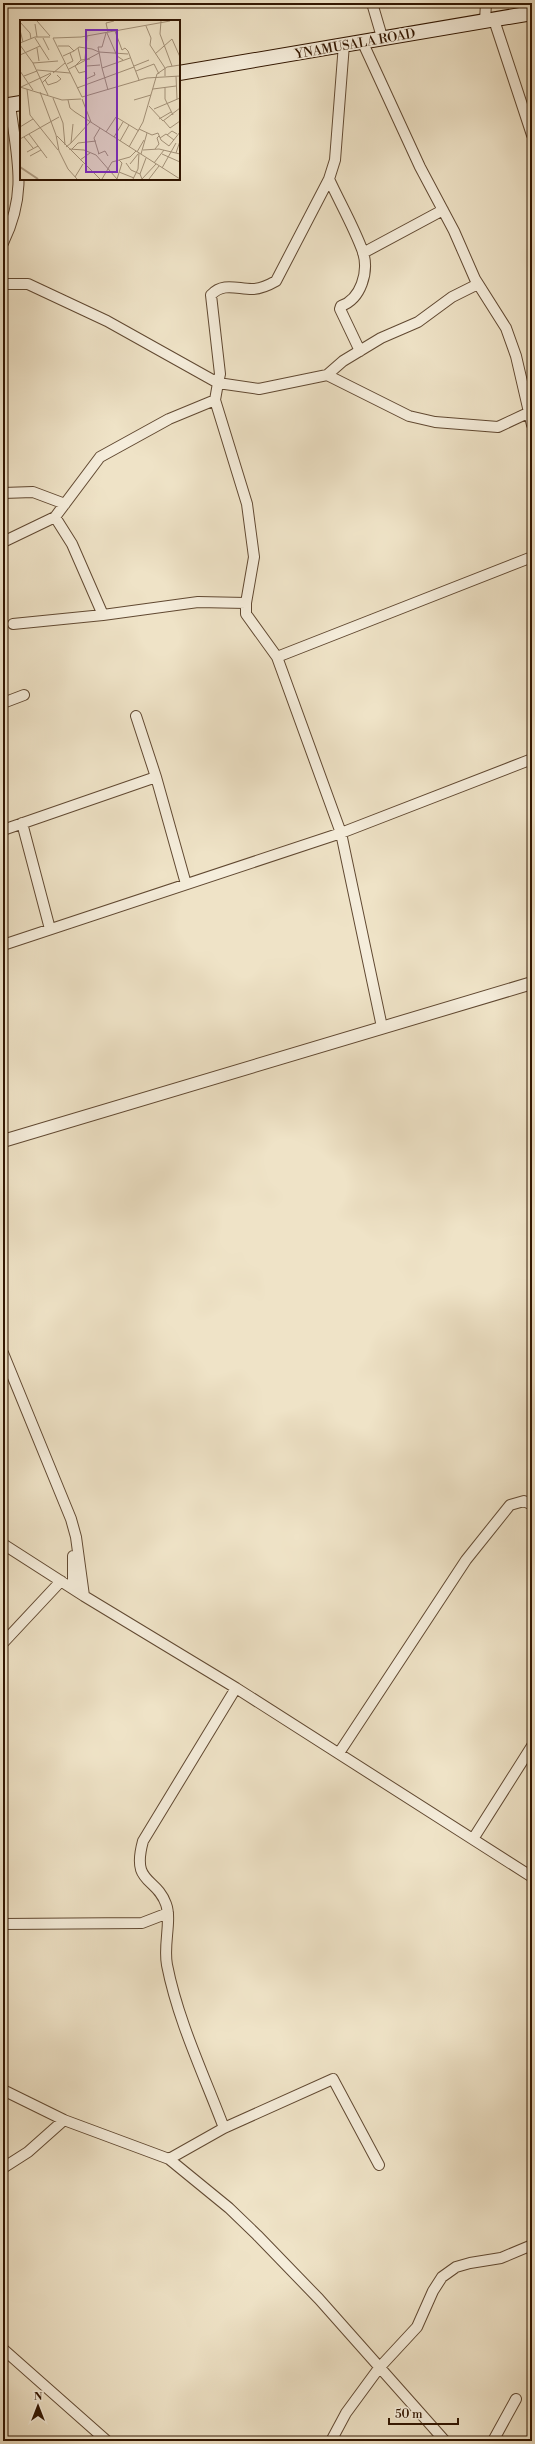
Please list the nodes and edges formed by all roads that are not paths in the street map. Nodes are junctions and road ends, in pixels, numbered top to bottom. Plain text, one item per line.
1 (372, 3) edge
2 (486, 3) edge
3 (532, 13) edge
4 (490, 21) junction
5 (382, 38) junction
6 (362, 41) junction
7 (344, 44) junction
8 (180, 74) edge
9 (11, 104) edge
10 (532, 135) edge
11 (329, 179) junction
12 (443, 210) junction
13 (3, 243) edge
14 (363, 253) junction
15 (3, 284) edge
16 (478, 284) junction
17 (360, 351) junction
18 (327, 375) junction
19 (218, 383) junction
20 (215, 400) junction
21 (530, 412) edge
22 (532, 425) edge
23 (3, 493) edge
24 (65, 504) junction
25 (55, 517) junction
26 (3, 542) edge
27 (532, 557) edge
28 (246, 603) junction
29 (103, 615) junction
30 (13, 624) dead end
31 (277, 657) junction
32 (24, 695) dead end
33 (3, 703) edge
34 (136, 716) dead end
35 (532, 759) edge
36 (156, 777) junction
37 (22, 823) junction
38 (3, 830) edge
39 (341, 833) junction
40 (186, 884) junction
41 (50, 929) junction
42 (3, 945) edge
43 (532, 982) edge
44 (382, 1027) junction
45 (3, 1141) edge
46 (3, 1353) edge
47 (3, 1367) edge
48 (532, 1505) edge
49 (3, 1544) edge
50 (61, 1581) junction
51 (73, 1588) junction
52 (84, 1596) junction
53 (3, 1643) edge
54 (236, 1688) junction
55 (532, 1746) edge
56 (339, 1754) junction
57 (473, 1839) junction
58 (532, 1877) edge
59 (168, 1913) junction
60 (3, 1924) edge
61 (3, 2090) edge
62 (64, 2120) junction
63 (224, 2128) junction
64 (169, 2158) junction
65 (379, 2165) dead end
66 (3, 2168) edge
67 (532, 2245) edge
68 (3, 2349) edge
69 (379, 2368) junction
70 (516, 2399) dead end
71 (106, 2441) edge
72 (331, 2441) edge
73 (445, 2441) edge
74 (494, 2441) edge

1 - 5 street
2 - 4 street
3 - 4 main road, YNAMUSALA ROAD
4 - 5 main road, YNAMUSALA ROAD
4 - 10 street
5 - 6 main road, YNAMUSALA ROAD
6 - 7 main road, YNAMUSALA ROAD
6 - 12 street
7 - 8 main road, YNAMUSALA ROAD
7 - 11 street
9 - 13 street
11 - 14 street
11 - 19 street
12 - 14 street
12 - 16 street
14 - 17 street
15 - 19 street
16 - 17 street
16 - 21 street
17 - 18 street
18 - 19 street
18 - 21 street
19 - 20 street
20 - 24 street
20 - 28 street
21 - 22 street
23 - 24 street
24 - 25 street
25 - 26 street
25 - 29 street
27 - 31 street
28 - 29 street
28 - 31 street
29 - 30 street
31 - 39 street
32 - 33 street
34 - 36 street
35 - 39 street
36 - 37 street
36 - 40 street
37 - 38 street
37 - 41 street
39 - 40 street
39 - 44 street
40 - 41 street
41 - 42 street
43 - 44 street
44 - 45 street
46 - 52 street
47 - 51 street
48 - 56 street
49 - 50 street
50 - 51 street
50 - 53 street
51 - 52 street
52 - 54 street
54 - 56 street
54 - 59 street
55 - 57 street
56 - 57 street
57 - 58 street
59 - 60 street
59 - 63 street
61 - 62 street
62 - 64 street
62 - 66 street
63 - 64 street
63 - 65 street
64 - 69 street
67 - 69 street
68 - 71 street
69 - 72 street
69 - 73 street
70 - 74 street

